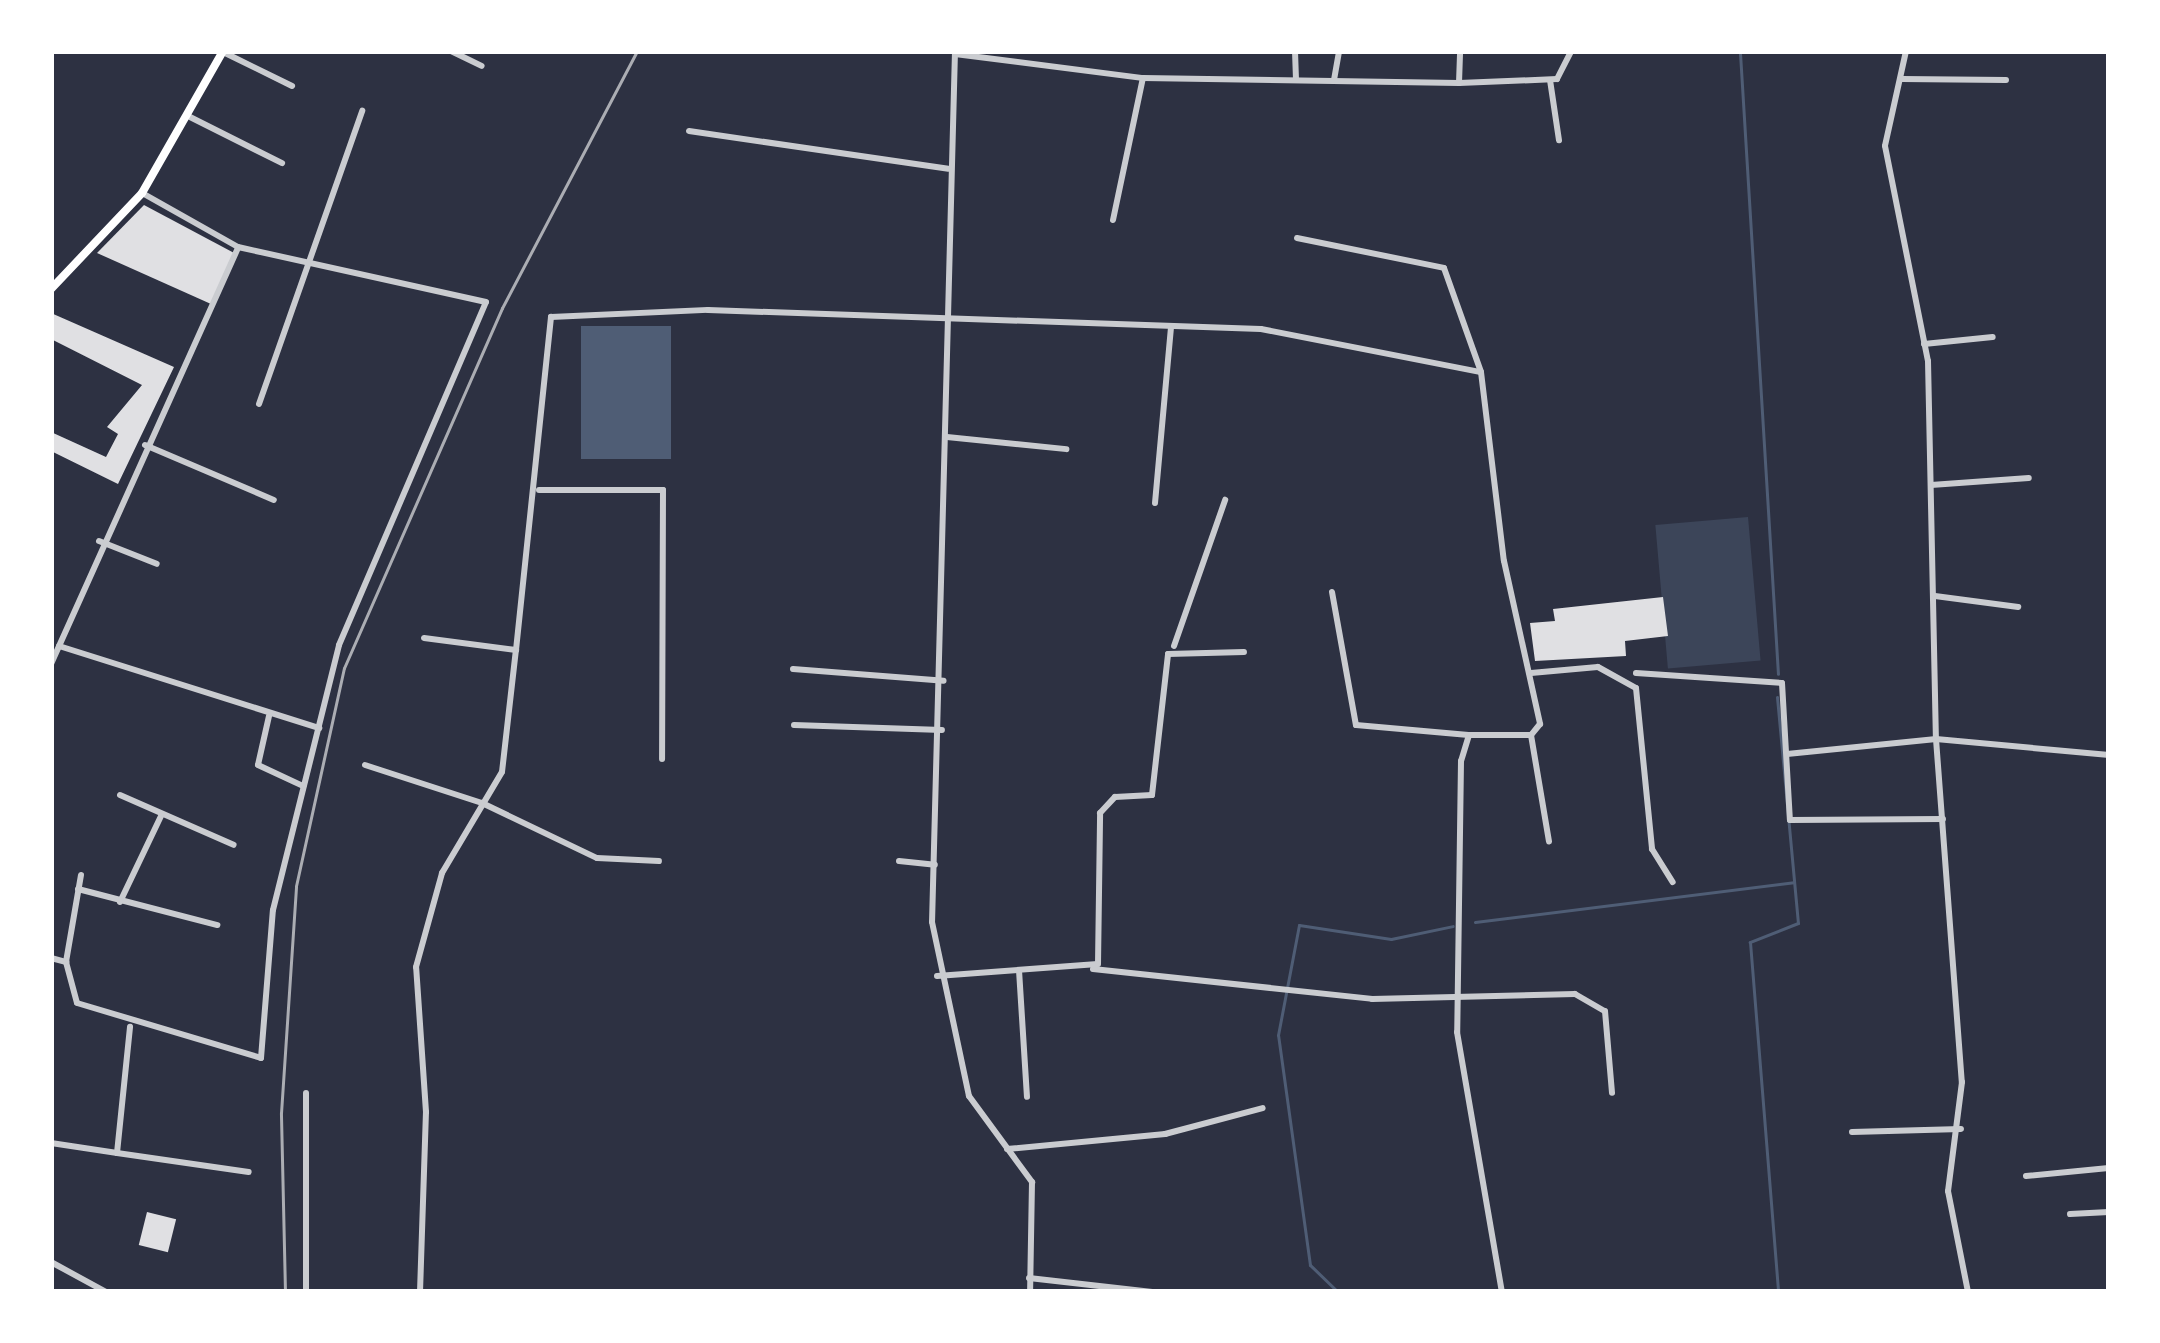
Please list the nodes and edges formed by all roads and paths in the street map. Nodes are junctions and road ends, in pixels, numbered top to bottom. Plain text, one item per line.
1 (451, 51) edge
2 (1295, 51) edge
3 (1339, 51) edge
4 (1460, 51) edge
5 (1570, 51) edge
6 (1906, 51) edge
7 (223, 52) edge
8 (955, 53) edge
9 (482, 66) dead end
10 (1143, 78) junction
11 (1296, 79) junction
12 (1902, 79) junction
13 (1334, 80) junction
14 (1550, 80) junction
15 (2006, 80) dead end
16 (1459, 83) junction
17 (292, 86) dead end
18 (362, 110) dead end
19 (190, 118) junction
20 (689, 131) dead end
21 (1559, 140) dead end
22 (282, 163) dead end
23 (948, 169) junction
24 (142, 194) junction
25 (1114, 220) dead end
26 (1297, 238) dead end
27 (238, 247) junction
28 (307, 265) junction
29 (51, 289) edge
30 (948, 316) junction
31 (1172, 328) junction
32 (1993, 338) dead end
33 (1924, 344) junction
34 (1481, 372) junction
35 (259, 404) dead end
36 (947, 437) junction
37 (145, 445) junction
38 (1066, 449) dead end
39 (2029, 478) dead end
40 (1931, 485) junction
41 (539, 490) junction
42 (274, 500) dead end
43 (1225, 500) dead end
44 (1155, 503) dead end
45 (99, 541) junction
46 (157, 564) dead end
47 (1332, 592) dead end
48 (1935, 596) junction
49 (2018, 607) dead end
50 (424, 638) dead end
51 (58, 646) junction
52 (1174, 646) junction
53 (516, 650) junction
54 (1244, 652) dead end
55 (51, 664) edge
56 (793, 669) dead end
57 (1531, 673) junction
58 (1636, 673) dead end
59 (944, 681) junction
60 (269, 716) junction
61 (794, 725) dead end
62 (319, 728) junction
63 (942, 730) junction
64 (1469, 735) junction
65 (1531, 735) junction
66 (1936, 739) junction
67 (1786, 754) junction
68 (2109, 755) edge
69 (662, 759) dead end
70 (365, 765) dead end
71 (303, 786) junction
72 (120, 795) dead end
73 (482, 802) junction
74 (161, 816) junction
75 (1942, 819) junction
76 (1549, 841) dead end
77 (234, 844) dead end
78 (658, 861) dead end
79 (899, 861) dead end
80 (935, 865) junction
81 (81, 875) dead end
82 (1673, 882) dead end
83 (79, 890) junction
84 (120, 902) junction
85 (218, 925) dead end
86 (51, 958) edge
87 (66, 962) junction
88 (1093, 969) junction
89 (1019, 970) junction
90 (937, 976) junction
91 (1455, 1000) junction
92 (130, 1027) junction
93 (307, 1093) dead end
94 (1612, 1093) dead end
95 (1027, 1097) dead end
96 (1263, 1108) dead end
97 (1961, 1129) junction
98 (1852, 1132) dead end
99 (51, 1143) edge
100 (1006, 1149) junction
101 (117, 1153) junction
102 (2109, 1168) edge
103 (249, 1172) dead end
104 (2026, 1175) dead end
105 (2109, 1212) edge
106 (2070, 1214) dead end
107 (51, 1262) edge
108 (1029, 1278) junction
109 (106, 1292) edge
110 (306, 1292) edge
111 (420, 1292) edge
112 (1030, 1292) edge
113 (1152, 1292) edge
114 (1502, 1292) edge
115 (1968, 1292) edge

1 - 9 street
2 - 11 street
3 - 13 street
4 - 16 street
5 - 14 street
6 - 12 street
7 - 17 street
7 - 19 main road
8 - 10 street
8 - 23 street
10 - 11 street
10 - 25 street
11 - 13 street
12 - 15 street
12 - 33 street
13 - 16 street
14 - 16 street
14 - 21 street
18 - 28 street
19 - 22 street
19 - 24 main road
20 - 23 street
23 - 30 street
24 - 27 street
24 - 29 main road
26 - 34 street
27 - 28 street
27 - 37 street
28 - 35 street
28 - 62 street
30 - 31 street
30 - 36 street
30 - 41 street
31 - 34 street
31 - 44 street
32 - 33 street
33 - 40 street
34 - 57 street
36 - 38 street
36 - 59 street
37 - 42 street
37 - 45 street
39 - 40 street
40 - 48 street
41 - 53 street
41 - 69 street
43 - 52 street
45 - 46 street
45 - 51 street
47 - 64 street
48 - 49 street
48 - 66 street
50 - 53 street
51 - 55 street
51 - 60 street
52 - 54 street
52 - 88 street
53 - 73 street
56 - 59 street
57 - 65 street
57 - 82 street
58 - 67 street
59 - 63 street
60 - 62 street
60 - 71 street
61 - 63 street
62 - 71 street
63 - 80 street
64 - 65 street
64 - 91 street
65 - 76 street
66 - 67 street
66 - 68 street
66 - 75 street
67 - 75 street
70 - 73 street
71 - 92 street
72 - 74 street
73 - 78 street
73 - 111 street
74 - 77 street
74 - 84 street
75 - 97 street
79 - 80 street
80 - 90 street
81 - 83 street
83 - 84 street
83 - 87 street
84 - 85 street
86 - 87 street
87 - 92 street
88 - 89 street
88 - 91 street
89 - 90 street
89 - 95 street
90 - 100 street
91 - 94 street
91 - 114 street
92 - 101 street
93 - 110 street
96 - 100 street
97 - 98 street
97 - 115 street
99 - 101 street
100 - 108 street
101 - 103 street
102 - 104 street
105 - 106 street
107 - 109 street
108 - 112 street
108 - 113 street

